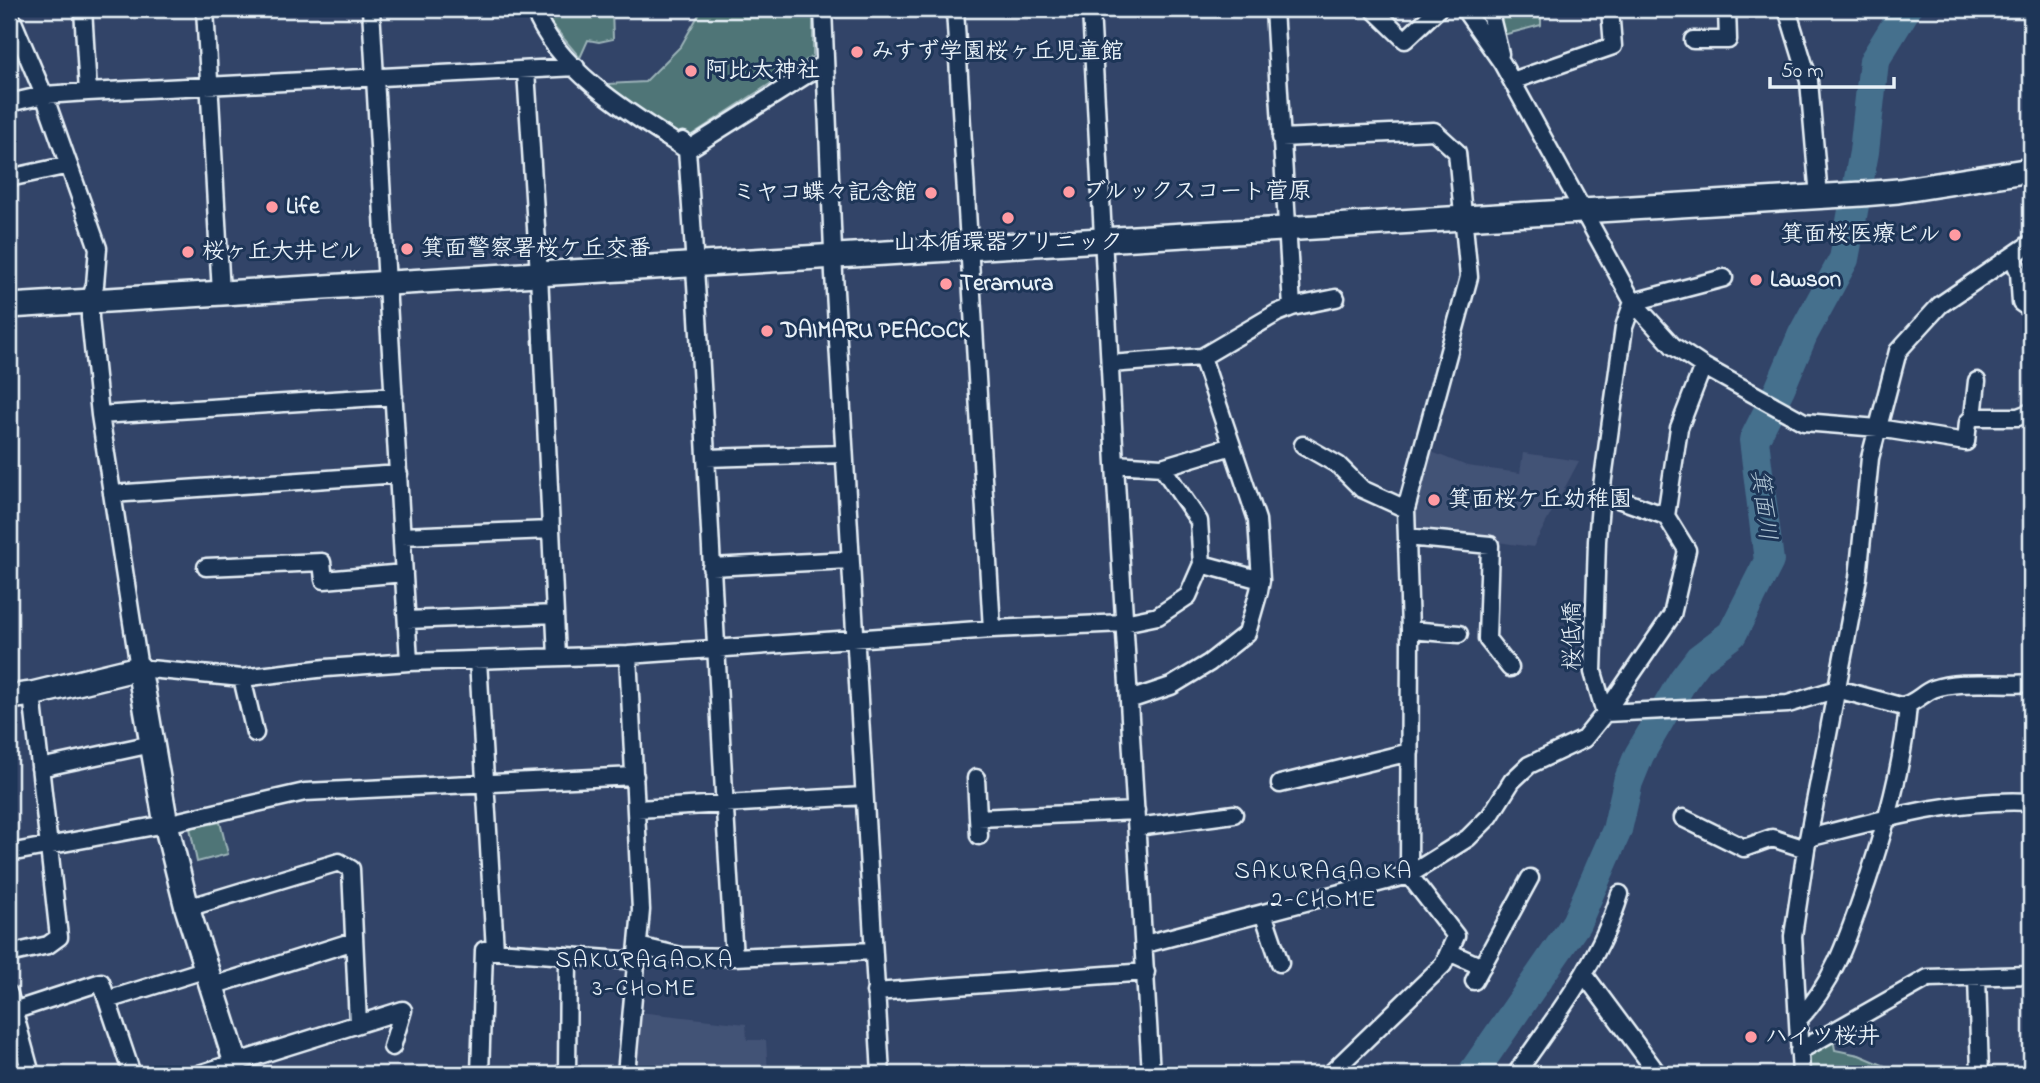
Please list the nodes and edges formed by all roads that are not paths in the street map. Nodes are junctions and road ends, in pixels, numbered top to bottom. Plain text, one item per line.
1 (83, 9) edge
2 (205, 9) edge
3 (371, 9) edge
4 (534, 9) edge
5 (823, 9) edge
6 (955, 9) edge
7 (1091, 9) edge
8 (1274, 9) edge
9 (1373, 9) edge
10 (1438, 9) edge
11 (1464, 9) edge
12 (1489, 9) edge
13 (1610, 9) edge
14 (1727, 9) edge
15 (1787, 9) edge
16 (10, 20) edge
17 (1693, 40) dead end
18 (825, 63) junction
19 (1502, 63) junction
20 (576, 67) junction
21 (526, 71) junction
22 (375, 78) junction
23 (1512, 81) junction
24 (210, 87) junction
25 (88, 92) junction
26 (44, 95) junction
27 (9, 103) edge
28 (1281, 138) junction
29 (685, 145) junction
30 (69, 165) junction
31 (2031, 170) edge
32 (9, 178) edge
33 (1819, 197) junction
34 (1584, 211) junction
35 (1463, 218) junction
36 (1286, 229) junction
37 (1104, 240) junction
38 (2031, 243) edge
39 (969, 248) junction
40 (834, 256) junction
41 (2012, 256) junction
42 (696, 264) junction
43 (539, 274) junction
44 (1724, 278) dead end
45 (388, 283) junction
46 (220, 293) junction
47 (1336, 298) dead end
48 (90, 301) junction
49 (1633, 302) junction
50 (9, 306) edge
51 (1292, 307) junction
52 (2031, 310) edge
53 (1202, 357) junction
54 (1110, 363) junction
55 (1703, 366) junction
56 (1977, 381) dead end
57 (394, 396) junction
58 (2031, 412) edge
59 (100, 415) junction
60 (1973, 417) junction
61 (1878, 428) junction
62 (1303, 445) dead end
63 (1232, 446) junction
64 (844, 454) junction
65 (706, 458) junction
66 (1115, 464) junction
67 (1162, 467) junction
68 (398, 474) junction
69 (1601, 493) junction
70 (112, 494) junction
71 (1406, 509) junction
72 (1666, 516) junction
73 (551, 530) junction
74 (402, 536) junction
75 (1407, 537) junction
76 (850, 560) junction
77 (1202, 564) junction
78 (206, 567) dead end
79 (711, 567) junction
80 (404, 573) junction
81 (1261, 580) junction
82 (555, 614) junction
83 (407, 620) junction
84 (1124, 623) junction
85 (992, 629) junction
86 (1410, 630) junction
87 (1459, 634) dead end
88 (854, 638) junction
89 (716, 648) junction
90 (628, 655) junction
91 (557, 657) junction
92 (478, 660) junction
93 (409, 662) junction
94 (139, 668) junction
95 (1510, 668) dead end
96 (242, 678) junction
97 (2031, 683) edge
98 (1837, 689) junction
99 (32, 694) junction
100 (9, 697) edge
101 (1129, 700) junction
102 (1909, 705) junction
103 (1613, 713) junction
104 (255, 733) dead end
105 (152, 744) junction
106 (1410, 752) junction
107 (40, 768) junction
108 (635, 776) junction
109 (976, 778) dead end
110 (487, 783) junction
111 (1280, 784) dead end
112 (864, 796) junction
113 (2031, 802) edge
114 (724, 804) junction
115 (637, 809) junction
116 (1234, 814) dead end
117 (978, 818) junction
118 (1684, 818) dead end
119 (1888, 818) junction
120 (1137, 819) junction
121 (166, 824) junction
122 (979, 836) dead end
123 (1807, 844) junction
124 (48, 846) junction
125 (9, 853) edge
126 (1409, 875) junction
127 (1530, 878) dead end
128 (1620, 894) dead end
129 (187, 908) junction
130 (1263, 913) junction
131 (355, 941) junction
132 (1145, 944) junction
133 (495, 950) junction
134 (873, 951) junction
135 (1449, 952) junction
136 (637, 953) junction
137 (9, 954) edge
138 (568, 956) junction
139 (734, 957) junction
140 (1280, 963) dead end
141 (1146, 972) junction
142 (1584, 974) junction
143 (2031, 975) edge
144 (1976, 976) junction
145 (209, 978) junction
146 (876, 992) junction
147 (9, 994) edge
148 (107, 1000) junction
149 (13, 1011) junction
150 (1798, 1020) junction
151 (358, 1024) junction
152 (392, 1047) dead end
153 (1799, 1051) junction
154 (238, 1069) edge
155 (31, 1074) edge
156 (132, 1074) edge
157 (199, 1074) edge
158 (484, 1074) edge
159 (567, 1074) edge
160 (626, 1074) edge
161 (881, 1074) edge
162 (1151, 1074) edge
163 (1330, 1074) edge
164 (1521, 1074) edge
165 (1658, 1074) edge
166 (1801, 1074) edge
167 (1980, 1074) edge

1 - 25 street
2 - 24 street
3 - 22 street
4 - 20 street
5 - 18 street
6 - 39 street
7 - 37 street
8 - 28 street
9 - 10 street
11 - 19 street
12 - 19 street
13 - 23 street
14 - 17 street
15 - 33 street
16 - 26 street
18 - 29 street
18 - 40 street
19 - 23 street
20 - 21 street
20 - 29 street
21 - 22 street
21 - 43 street
22 - 24 street
22 - 45 street
23 - 34 street
24 - 25 street
24 - 46 street
25 - 26 street
26 - 27 street
26 - 30 street
28 - 35 street
28 - 36 street
29 - 42 street
30 - 32 street
30 - 48 street
31 - 33 street
33 - 34 street
34 - 35 street
34 - 49 street
35 - 36 street
35 - 71 street
36 - 37 street
36 - 51 street
37 - 39 street
37 - 54 street
38 - 41 street
39 - 40 street
39 - 85 street
40 - 42 street
40 - 64 street
41 - 52 street
41 - 61 street
42 - 43 street
42 - 65 street
43 - 45 street
43 - 73 street
44 - 49 street
45 - 46 street
45 - 57 street
46 - 48 street
47 - 51 street
48 - 50 street
48 - 59 street
49 - 55 street
49 - 69 street, 桜低橋
51 - 53 street
53 - 54 street
53 - 63 street
54 - 66 street
55 - 61 street
55 - 72 street
56 - 60 street
57 - 59 street
57 - 68 street
58 - 60 street
59 - 70 street
60 - 61 street
61 - 98 street
62 - 71 street
63 - 67 street
63 - 81 street
64 - 65 street
64 - 76 street
65 - 79 street
66 - 67 street
66 - 84 street
67 - 77 street
68 - 70 street
68 - 74 street
69 - 72 street
69 - 103 street, 桜低橋
70 - 94 street
71 - 75 street
72 - 103 street
73 - 74 street
73 - 82 street
74 - 80 street
75 - 86 street
75 - 95 street
76 - 79 street
76 - 88 street
77 - 81 street
77 - 84 street
78 - 80 street
79 - 89 street
80 - 83 street
81 - 101 street
82 - 83 street
82 - 91 street
83 - 93 street
84 - 85 street
84 - 101 street
85 - 88 street
86 - 87 street
86 - 106 street
88 - 89 street
88 - 112 street
89 - 90 street
89 - 114 street
90 - 91 street
90 - 108 street
91 - 92 street
92 - 93 street
92 - 110 street
93 - 96 street
94 - 96 street
94 - 99 street
94 - 105 street
96 - 104 street
97 - 102 street
98 - 102 street
98 - 103 street
98 - 123 street
99 - 100 street
99 - 107 street
101 - 120 street
102 - 119 street
103 - 126 street
105 - 107 street
105 - 121 street
106 - 111 street
106 - 126 street
107 - 124 street
108 - 110 street
108 - 115 street
109 - 117 street
110 - 121 street
110 - 133 street
112 - 114 street
112 - 134 street
113 - 119 street
114 - 115 street
114 - 139 street
115 - 136 street
116 - 120 street
117 - 120 street
117 - 122 street
118 - 123 street
119 - 123 street
119 - 150 street
120 - 132 street
121 - 124 street
121 - 129 street
123 - 150 street
124 - 125 street
124 - 137 street
126 - 130 street
126 - 135 street
127 - 135 street
128 - 142 street
129 - 131 street
129 - 145 street
130 - 132 street
130 - 140 street
131 - 145 street
131 - 151 street
132 - 141 street
133 - 138 street
133 - 158 street
134 - 139 street
134 - 146 street
135 - 163 street
136 - 138 street
136 - 139 street
136 - 160 street
138 - 159 street
141 - 146 street
141 - 162 street
142 - 164 street
142 - 165 street
143 - 144 street
144 - 153 street
144 - 167 street
145 - 148 street
145 - 154 street
146 - 161 street
147 - 149 street
148 - 149 street
148 - 156 street
149 - 155 street
150 - 153 street
151 - 152 street
151 - 154 street
153 - 166 street
154 - 157 street

